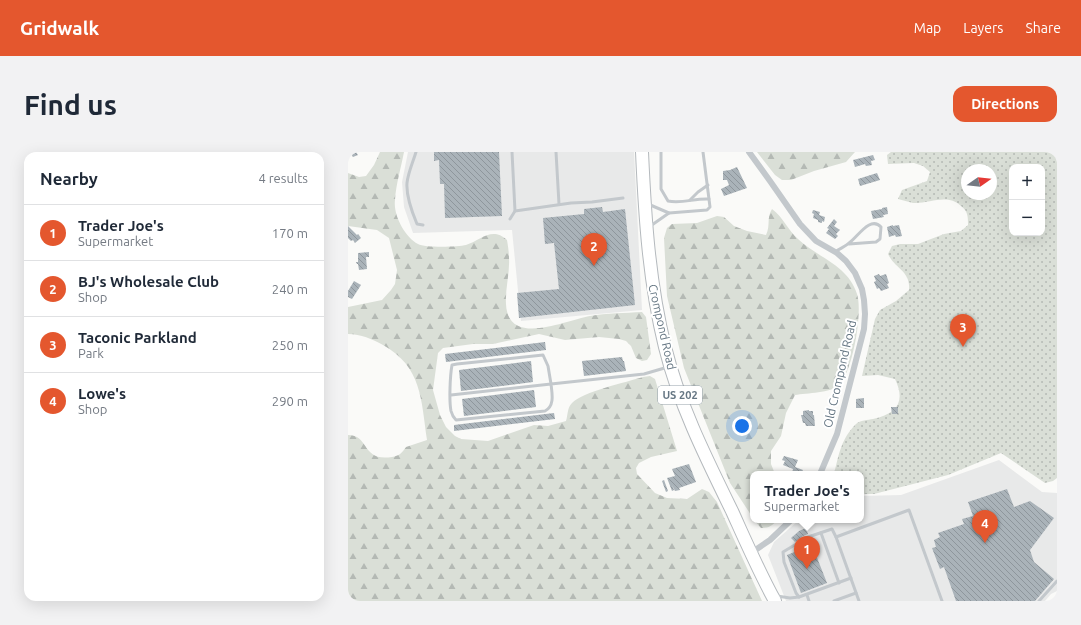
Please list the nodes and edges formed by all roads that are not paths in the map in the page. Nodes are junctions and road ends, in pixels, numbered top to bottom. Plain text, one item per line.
1 (416, 152) edge
2 (512, 152) edge
3 (556, 152) edge
4 (642, 152) edge
5 (661, 152) edge
6 (703, 152) edge
7 (749, 152) edge
8 (708, 185) junction
9 (623, 198) dead end
10 (709, 199) junction
11 (690, 200) junction
12 (644, 203) junction
13 (559, 204) junction
14 (515, 211) junction
15 (669, 212) junction
16 (510, 219) dead end
17 (423, 225) dead end
18 (646, 229) junction
19 (849, 244) junction
20 (836, 252) junction
21 (670, 366) junction
22 (551, 384) junction
23 (451, 395) junction
24 (821, 471) edge
25 (788, 523) edge
26 (821, 532) junction
27 (836, 536) junction
28 (751, 553) junction
29 (851, 578) junction
30 (1057, 581) edge
31 (839, 583) junction
32 (856, 593) junction
33 (807, 594) junction
34 (847, 596) junction
35 (799, 597) junction
36 (774, 598) edge
37 (796, 601) edge
38 (809, 601) edge
39 (834, 601) edge
40 (849, 601) edge
41 (859, 601) edge
42 (942, 601) edge
43 (1039, 601) edge

1 - 17 lane
2 - 14 lane
3 - 13 lane
4 - 12 highway, Crompond Road / US 202
5 - 11 lane
6 - 8 lane
7 - 20 street, Old Crompond Road
8 - 10 lane
8 - 11 lane
9 - 13 lane
10 - 11 lane
10 - 15 lane
12 - 15 lane
12 - 18 highway, Crompond Road / US 202
13 - 14 lane
14 - 16 lane
15 - 18 lane
18 - 21 highway, Crompond Road / US 202
19 - 19 lane
19 - 20 lane
20 - 24 street, Old Crompond Road
21 - 22 lane
21 - 28 highway, Crompond Road / US 202
22 - 23 lane
22 - 23 lane
22 - 23 lane
25 - 28 street
26 - 27 lane
26 - 31 lane
26 - 35 lane
27 - 29 lane
27 - 42 lane
28 - 36 highway, Crompond Road / US 202
29 - 31 lane
29 - 32 lane
30 - 43 lane
31 - 33 lane
32 - 34 lane
32 - 41 lane
33 - 35 lane
33 - 38 lane
34 - 39 lane
34 - 40 lane
35 - 36 lane
35 - 37 lane

